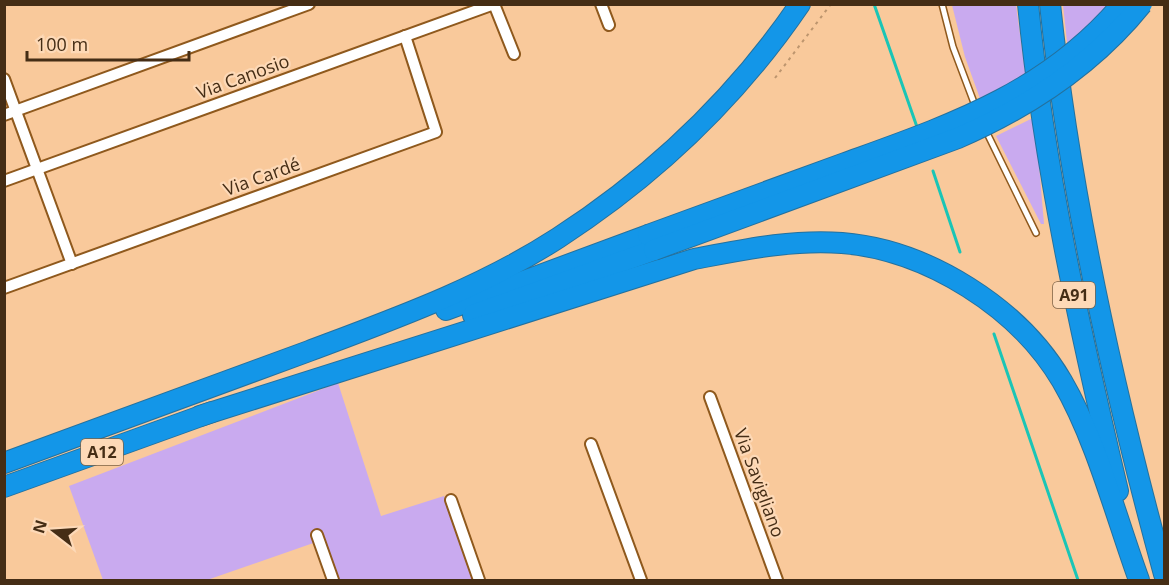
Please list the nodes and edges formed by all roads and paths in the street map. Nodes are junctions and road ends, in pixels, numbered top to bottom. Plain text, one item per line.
1 (309, 4) edge
2 (494, 4) edge
3 (601, 4) edge
4 (800, 4) edge
5 (831, 4) edge
6 (942, 4) edge
7 (1028, 4) edge
8 (1050, 4) edge
9 (1122, 4) edge
10 (1142, 4) edge
11 (609, 25) dead end
12 (405, 36) junction
13 (514, 54) dead end
14 (775, 78) dead end
15 (4, 79) edge
16 (16, 111) junction
17 (4, 115) edge
18 (39, 169) junction
19 (4, 181) edge
20 (1036, 233) dead end
21 (651, 242) junction
22 (72, 264) junction
23 (4, 288) edge
24 (190, 396) junction
25 (710, 397) dead end
26 (200, 416) junction
27 (591, 444) dead end
28 (4, 463) edge
29 (4, 487) edge
30 (451, 500) dead end
31 (317, 535) dead end
32 (1164, 574) edge
33 (333, 580) edge
34 (479, 580) edge
35 (641, 580) edge
36 (777, 580) edge
37 (1140, 580) edge

1 - 16 street
2 - 12 street, Via Canosio
2 - 13 street
3 - 11 street
4 - 24 highway
5 - 14 path
6 - 20 lane
7 - 37 highway, A91
8 - 32 highway, A91
9 - 21 highway, bridge
10 - 21 highway, bridge
12 - 18 street, Via Canosio
12 - 22 street, Via Cardé
15 - 16 street
16 - 17 street
16 - 18 street
18 - 19 street, Via Canosio
18 - 22 street
21 - 24 highway
21 - 26 highway
22 - 23 street, Via Cardé
24 - 28 highway, A12
25 - 36 street, Via Savigliano
26 - 29 highway, A12
26 - 37 highway
27 - 35 street
30 - 34 street
31 - 33 street

